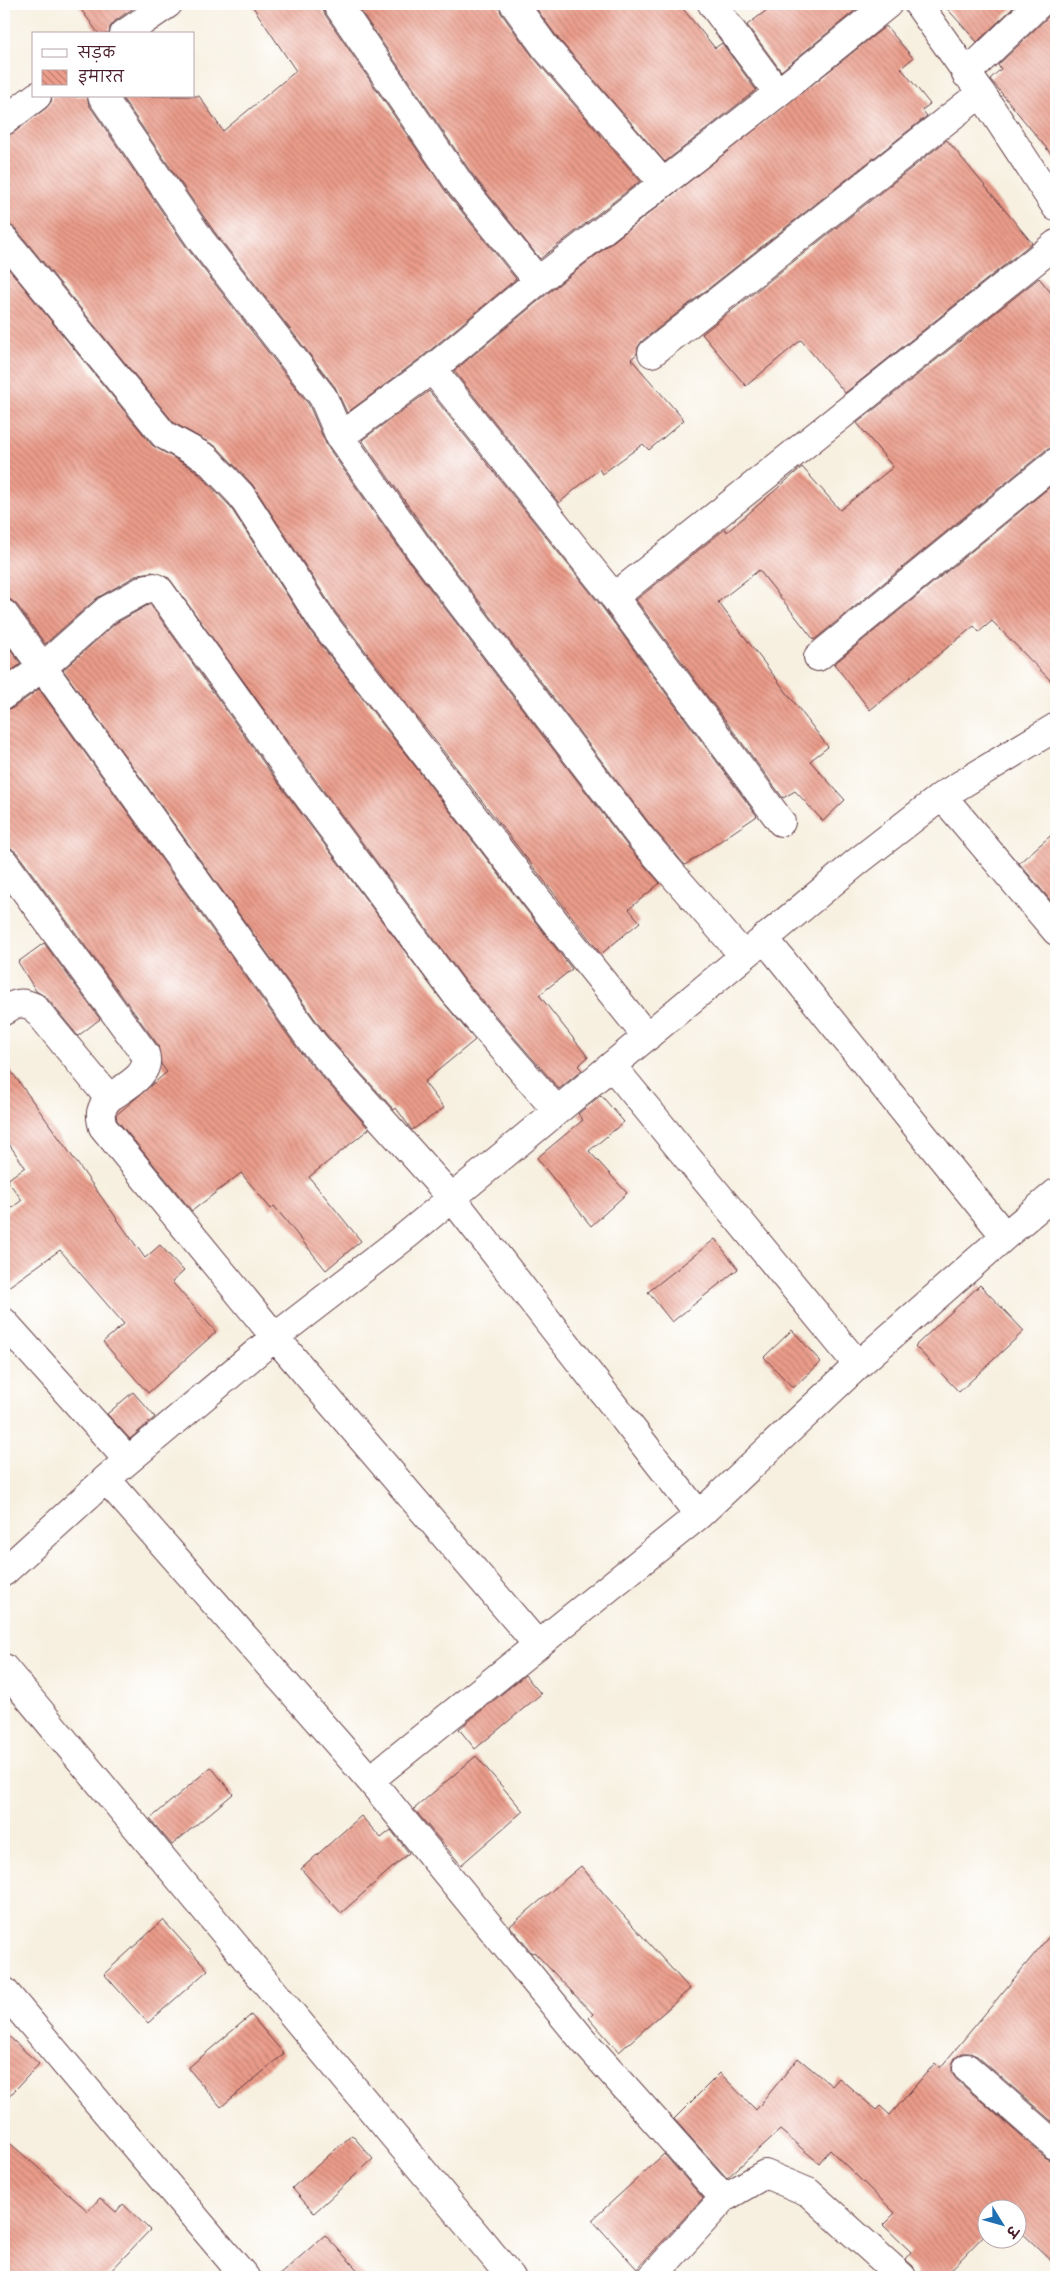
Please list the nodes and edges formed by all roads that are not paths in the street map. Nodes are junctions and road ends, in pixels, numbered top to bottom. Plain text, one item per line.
1 (168, 4) edge
2 (337, 4) edge
3 (514, 4) edge
4 (712, 4) edge
5 (888, 4) edge
6 (918, 4) edge
7 (1039, 4) edge
8 (127, 32) edge
9 (974, 83) junction
10 (778, 93) junction
11 (34, 98) edge
12 (103, 98) edge
13 (4, 121) edge
14 (663, 183) junction
15 (1056, 207) edge
16 (4, 239) edge
17 (1056, 244) edge
18 (538, 281) junction
19 (652, 353) dead end
20 (432, 369) junction
21 (340, 437) junction
22 (1056, 462) edge
23 (614, 597) junction
24 (4, 614) edge
25 (818, 657) dead end
26 (43, 667) junction
27 (4, 695) edge
28 (1056, 727) edge
29 (942, 796) junction
30 (781, 822) dead end
31 (4, 862) edge
32 (1056, 931) edge
33 (764, 938) junction
34 (743, 956) junction
35 (4, 1011) edge
36 (647, 1037) junction
37 (612, 1066) junction
38 (108, 1098) junction
39 (557, 1111) junction
40 (1056, 1194) edge
41 (452, 1198) junction
42 (1005, 1236) junction
43 (4, 1322) edge
44 (275, 1337) junction
45 (858, 1365) junction
46 (128, 1460) junction
47 (106, 1479) junction
48 (699, 1515) junction
49 (4, 1572) edge
50 (536, 1644) junction
51 (4, 1668) edge
52 (370, 1780) junction
53 (8, 2005) edge
54 (967, 2068) dead end
55 (1056, 2146) edge
56 (724, 2198) junction
57 (245, 2277) edge
58 (511, 2277) edge
59 (652, 2277) edge
60 (902, 2277) edge

1 - 8 street
2 - 18 street
3 - 14 street
4 - 10 street
5 - 10 street
6 - 9 street
7 - 9 street
9 - 15 street
9 - 19 street
10 - 14 street
11 - 13 street
12 - 21 street
14 - 18 street
16 - 36 street
17 - 23 street
18 - 20 street
20 - 21 street
20 - 23 street
21 - 34 street
22 - 25 street
23 - 30 street
24 - 26 street
26 - 27 street
26 - 39 street
26 - 41 street
28 - 29 street
29 - 32 street
29 - 33 street
31 - 38 street
33 - 34 street
33 - 42 street
34 - 36 street
35 - 38 street
36 - 37 street
37 - 39 street
37 - 45 street
38 - 44 street
39 - 41 street
40 - 42 street
41 - 44 street
41 - 48 street
42 - 45 street
43 - 46 street
44 - 46 street
44 - 50 street
45 - 48 street
46 - 47 street
47 - 49 street
47 - 52 street
48 - 50 street
50 - 52 street
51 - 58 street
52 - 56 street
53 - 57 street
54 - 55 street
56 - 59 street
56 - 60 street

